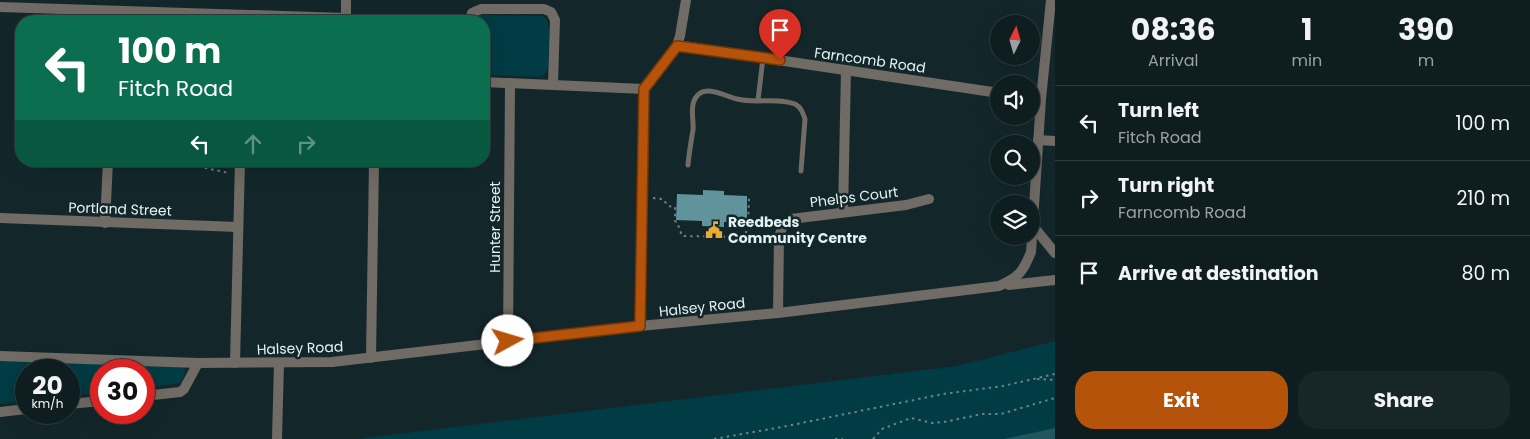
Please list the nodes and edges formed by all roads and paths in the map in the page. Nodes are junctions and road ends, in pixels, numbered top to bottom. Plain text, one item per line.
1 (346, 0) edge
2 (686, 0) edge
3 (1051, 0) edge
4 (0, 7) edge
5 (177, 15) edge
6 (347, 15) edge
7 (472, 15) edge
8 (677, 46) junction
9 (763, 58) junction
10 (846, 70) junction
11 (1040, 75) edge
12 (490, 82) edge
13 (510, 83) junction
14 (553, 84) junction
15 (644, 89) junction
16 (990, 92) edge
17 (758, 100) junction
18 (1040, 140) edge
19 (1055, 141) edge
20 (688, 164) dead end
21 (108, 167) edge
22 (201, 167) edge
23 (240, 167) edge
24 (374, 167) edge
25 (801, 171) dead end
26 (239, 175) junction
27 (654, 198) dead end
28 (749, 198) dead end
29 (929, 199) dead end
30 (842, 212) junction
31 (0, 218) edge
32 (106, 223) junction
33 (238, 227) junction
34 (1040, 235) edge
35 (1032, 245) edge
36 (1055, 253) edge
37 (1055, 280) edge
38 (999, 286) junction
39 (778, 313) junction
40 (640, 326) junction
41 (508, 341) junction
42 (0, 356) edge
43 (370, 358) junction
44 (198, 363) junction
45 (235, 363) junction
46 (279, 363) junction
47 (1055, 374) edge
48 (1034, 379) junction
49 (1055, 380) edge
50 (155, 395) edge
51 (1055, 398) edge
52 (15, 410) edge
53 (0, 412) edge
54 (277, 438) edge
55 (714, 439) edge
56 (835, 439) edge
57 (843, 439) edge
58 (874, 439) edge

1 - 6 street
2 - 8 street
3 - 11 street, Halsey Road
4 - 5 street
7 - 14 street
8 - 9 street, Farncomb Road
8 - 15 street
9 - 10 street, Farncomb Road
9 - 17 lane
10 - 16 street, Farncomb Road
10 - 30 street
12 - 13 street
13 - 14 street
13 - 41 street, Hunter Street
14 - 15 street
15 - 40 street
17 - 20 lane
17 - 25 lane
18 - 19 street
21 - 32 street
22 - 26 path
23 - 26 street
24 - 43 street
26 - 33 street
27 - 28 path
29 - 30 street, Phelps Court
30 - 39 street, Phelps Court
31 - 32 street, Portland Street
32 - 33 street, Portland Street
33 - 45 street
34 - 36 street
35 - 38 street, Halsey Road
37 - 38 street, Halsey Road
38 - 39 street, Halsey Road
39 - 40 street, Halsey Road
40 - 41 street, Halsey Road
41 - 43 street, Halsey Road
42 - 44 street, Halsey Road
43 - 46 street, Halsey Road
44 - 45 street, Halsey Road
44 - 50 street
45 - 46 street, Halsey Road
46 - 54 street
47 - 48 path
48 - 49 path
48 - 55 path
51 - 58 path
52 - 53 street
56 - 57 path

